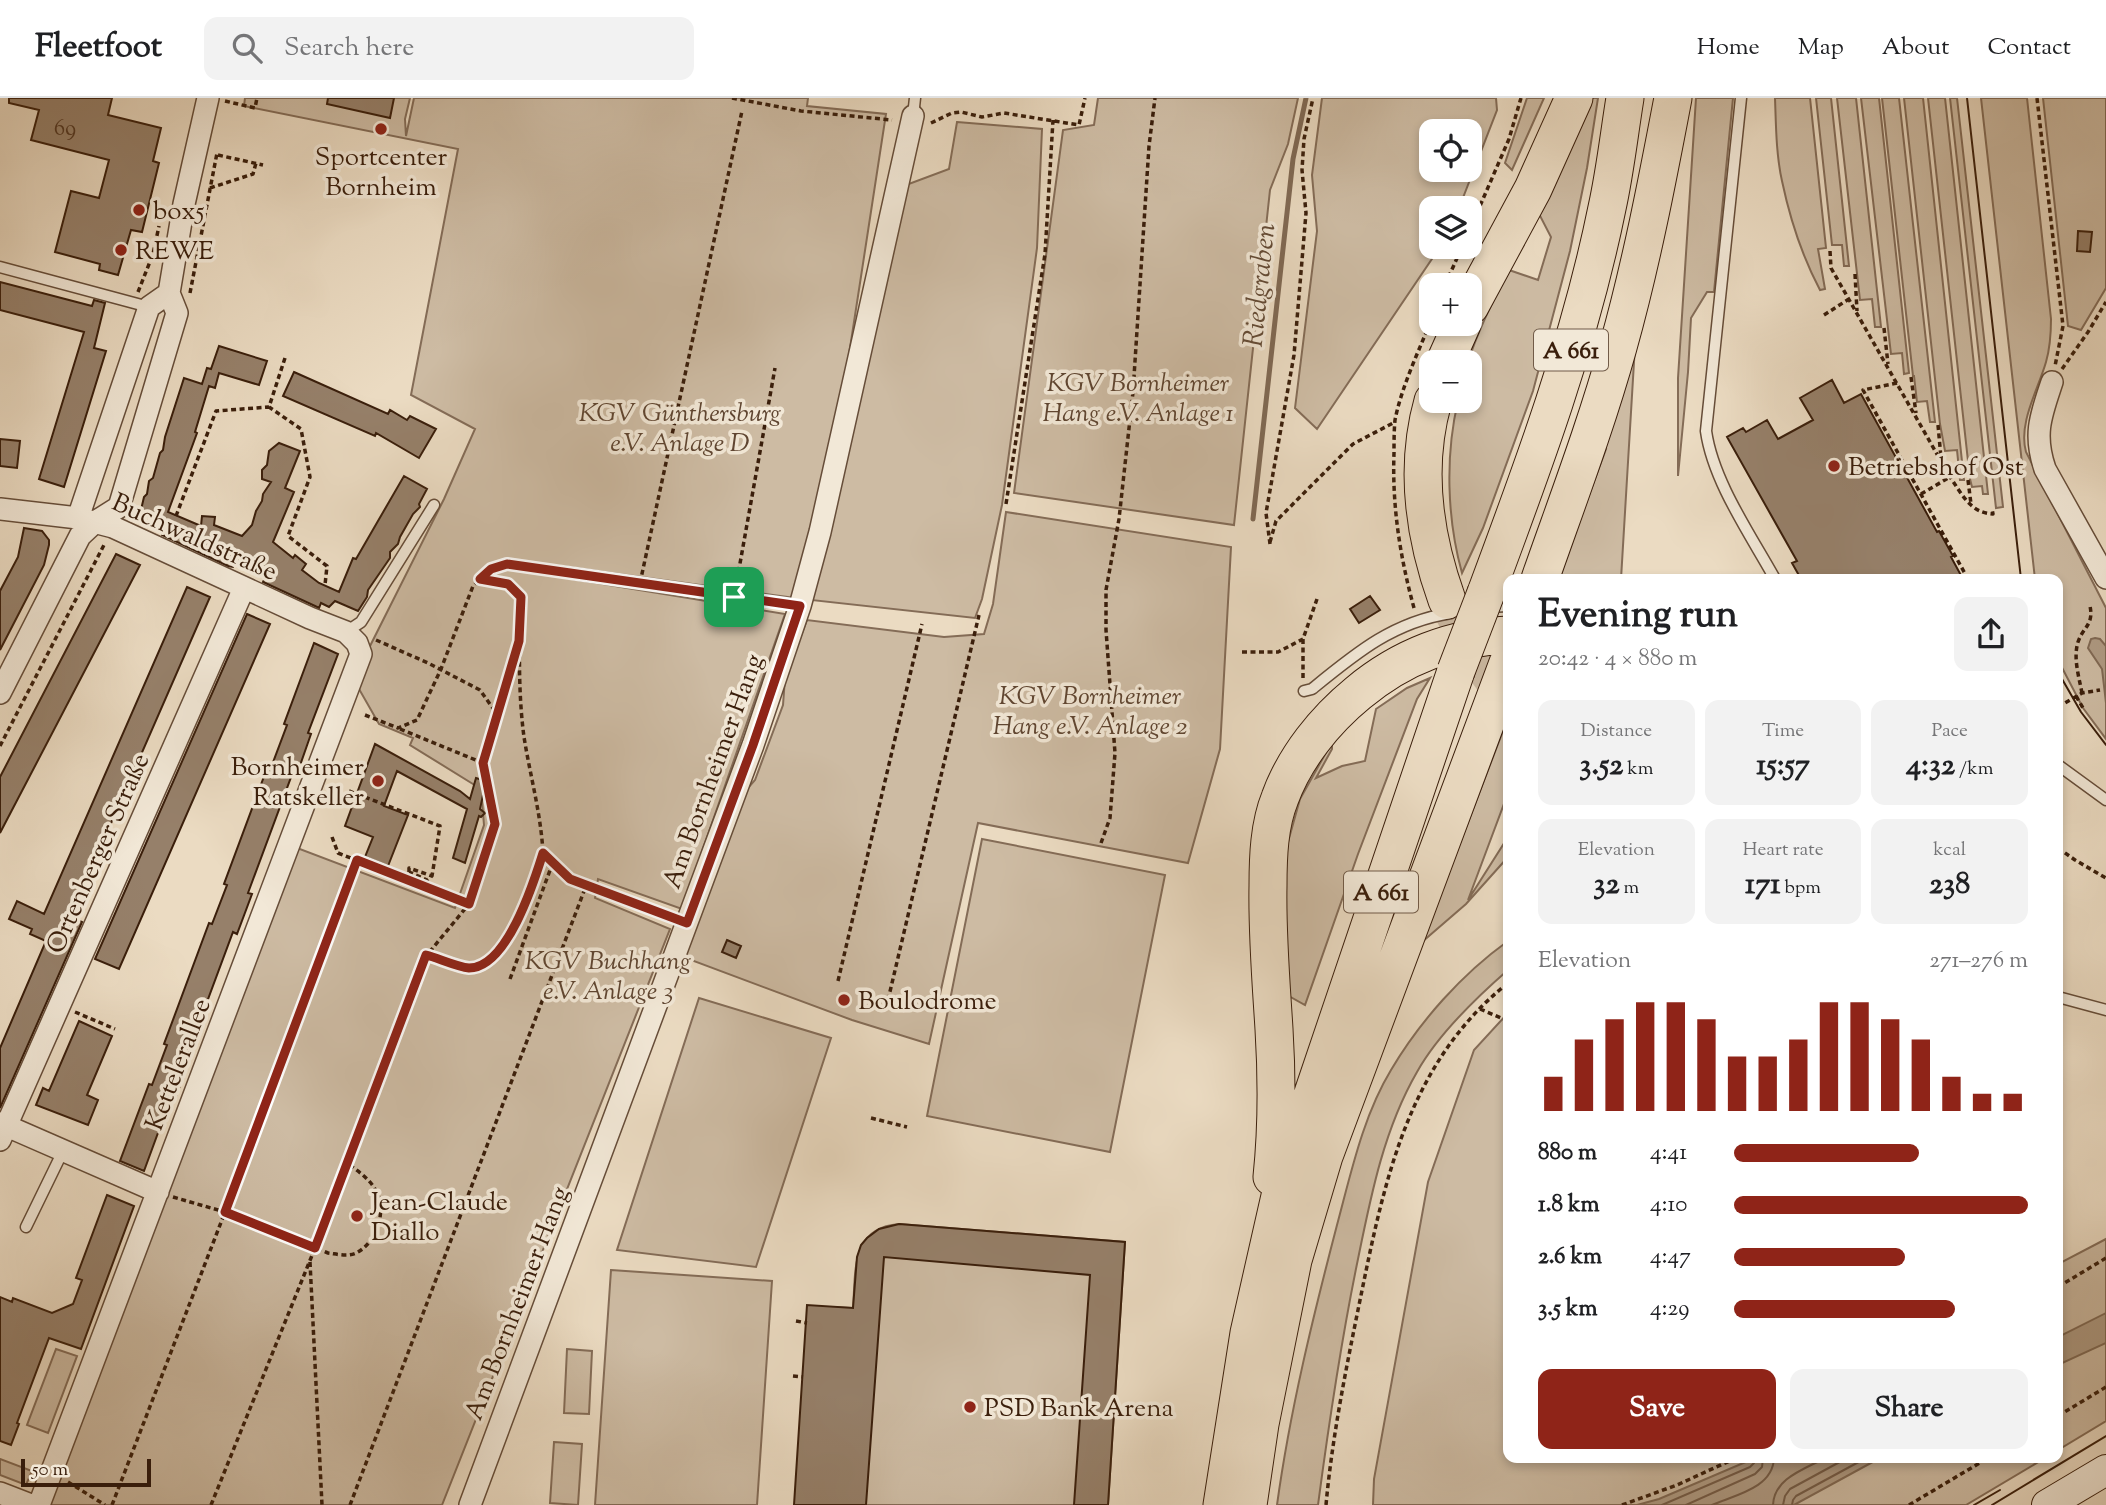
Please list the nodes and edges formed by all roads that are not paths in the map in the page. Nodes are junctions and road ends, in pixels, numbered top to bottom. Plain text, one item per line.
1 (1574, 98) edge
2 (1625, 98) edge
3 (1673, 98) edge
4 (1741, 98) edge
5 (221, 100) edge
6 (913, 115) edge
7 (0, 267) edge
8 (1482, 284) edge
9 (179, 295) junction
10 (149, 307) junction
11 (2052, 382) road end
12 (1430, 413) edge
13 (434, 505) dead end
14 (0, 509) edge
15 (95, 523) junction
16 (1504, 574) edge
17 (1542, 574) edge
18 (1772, 574) edge
19 (1503, 577) edge
20 (2106, 578) edge
21 (244, 588) junction
22 (1447, 600) tunnel mouth
23 (1497, 600) edge
24 (1503, 635) edge
25 (359, 638) junction
26 (1503, 676) edge
27 (1304, 691) road end
28 (0, 693) edge
29 (2063, 769) edge
30 (2106, 800) edge
31 (2063, 998) edge
32 (2106, 1010) edge
33 (2, 1130) edge
34 (63, 1151) junction
35 (158, 1192) junction
36 (26, 1227) dead end
37 (1266, 1252) junction
38 (2106, 1470) edge
39 (0, 1493) edge
40 (31, 1505) edge
41 (39, 1505) edge
42 (470, 1505) edge
43 (1222, 1505) edge
44 (1248, 1505) edge
45 (2047, 1505) edge

1 - 8 highway
2 - 16 highway, A 661
3 - 17 highway, A 661
4 - 18 lane
5 - 9 street
6 - 42 street, Am Bornheimer Hang
7 - 10 lane
9 - 10 street
9 - 15 street
10 - 15 street
11 - 20 street
12 - 22 highway
13 - 25 lane
14 - 15 street, Buchwaldstraße
15 - 21 street, Buchwaldstraße
15 - 28 street
19 - 23 highway, A 661
21 - 25 street, Buchwaldstraße
21 - 33 street, Ortenberger Straße
23 - 27 lane
23 - 37 highway, A 661, bridge
24 - 37 highway
25 - 35 street, Kettelerallee
26 - 44 highway, A 661
29 - 30 lane
31 - 32 lane
33 - 34 street
34 - 35 street
34 - 36 lane
35 - 41 street, Kettelerallee
37 - 43 highway, A 661
38 - 45 main road
39 - 40 street

